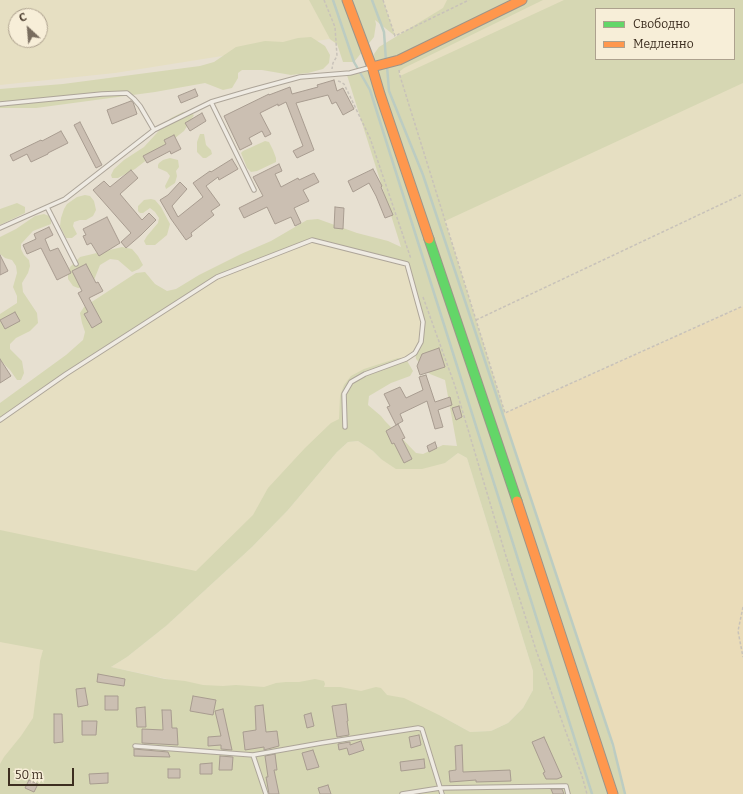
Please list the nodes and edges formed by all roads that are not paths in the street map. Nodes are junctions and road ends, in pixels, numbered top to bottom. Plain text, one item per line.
1 (347, 0) edge
2 (522, 0) edge
3 (368, 69) junction
4 (212, 102) junction
5 (0, 104) edge
6 (154, 130) junction
7 (254, 190) dead end
8 (47, 207) junction
9 (0, 228) edge
10 (76, 264) dead end
11 (0, 420) edge
12 (345, 427) dead end
13 (135, 746) dead end
14 (253, 755) junction
15 (440, 788) junction
16 (266, 794) edge
17 (402, 794) edge
18 (442, 794) edge
19 (568, 794) edge
20 (613, 794) edge

1 - 3 street
2 - 3 street
3 - 4 lane
3 - 20 street
4 - 6 lane
4 - 7 lane
5 - 6 lane
6 - 8 lane
8 - 9 lane
8 - 10 lane
11 - 12 lane
13 - 14 lane
14 - 15 lane
14 - 16 lane
15 - 17 lane
15 - 18 lane
15 - 19 lane

